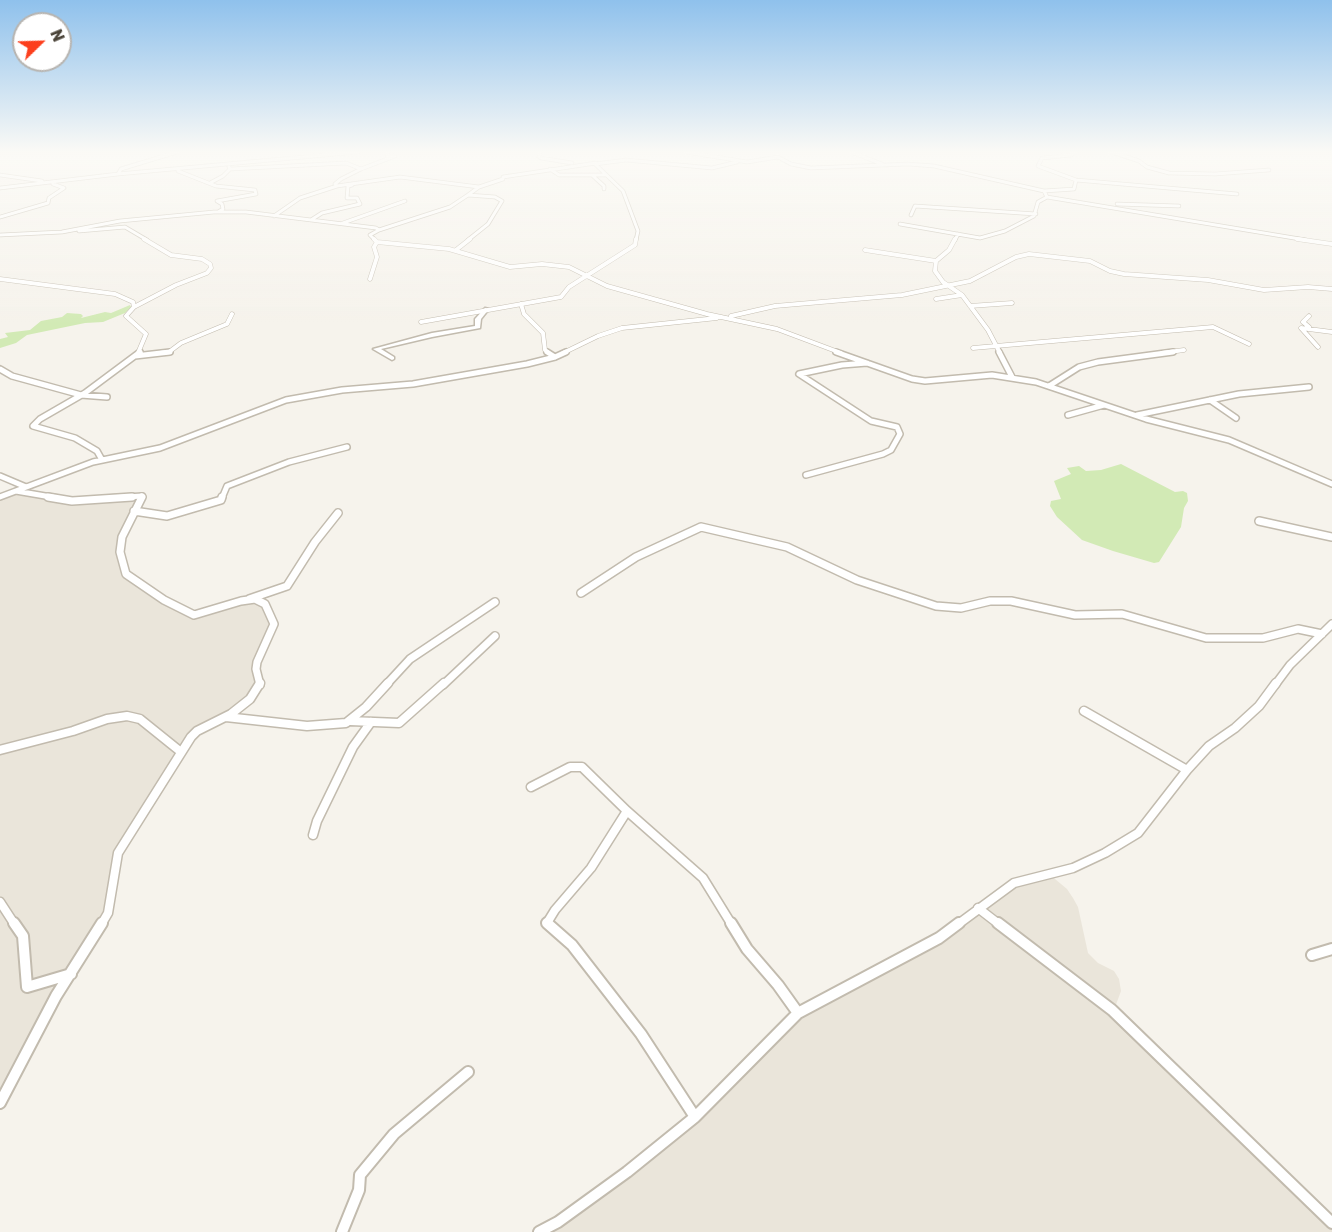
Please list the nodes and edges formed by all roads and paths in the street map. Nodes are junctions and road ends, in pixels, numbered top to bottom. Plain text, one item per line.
1 (24, 209) edge
2 (219, 209) edge
3 (282, 209) edge
4 (337, 209) edge
5 (381, 209) edge
6 (442, 209) edge
7 (497, 209) edge
8 (630, 209) edge
9 (913, 209) edge
10 (968, 209) edge
11 (1037, 209) edge
12 (1130, 209) edge
13 (214, 212) junction
14 (1036, 214) junction
15 (911, 215) dead end
16 (273, 216) junction
17 (0, 217) edge
18 (311, 220) junction
19 (341, 224) junction
20 (900, 224) dead end
21 (379, 230) junction
22 (68, 231) junction
23 (958, 234) junction
24 (0, 235) edge
25 (377, 242) junction
26 (1332, 244) edge
27 (456, 250) junction
28 (865, 250) dead end
29 (936, 261) junction
30 (587, 277) junction
31 (0, 279) edge
32 (370, 279) dead end
33 (948, 285) junction
34 (1332, 288) edge
35 (962, 295) junction
36 (936, 299) dead end
37 (1012, 303) dead end
38 (521, 304) junction
39 (970, 306) junction
40 (134, 307) junction
41 (487, 309) junction
42 (232, 314) dead end
43 (1309, 316) dead end
44 (724, 318) junction
45 (421, 322) dead end
46 (1309, 327) junction
47 (1332, 332) edge
48 (1249, 344) dead end
49 (997, 347) junction
50 (1318, 347) dead end
51 (973, 348) dead end
52 (1184, 350) dead end
53 (135, 356) junction
54 (555, 357) junction
55 (392, 358) dead end
56 (872, 363) junction
57 (0, 369) edge
58 (1012, 377) junction
59 (1049, 386) junction
60 (1309, 387) dead end
61 (81, 395) junction
62 (107, 397) dead end
63 (1210, 400) junction
64 (1104, 405) junction
65 (1068, 415) dead end
66 (1135, 415) junction
67 (1236, 418) dead end
68 (347, 447) dead end
69 (102, 460) junction
70 (806, 475) dead end
71 (0, 476) edge
72 (1332, 484) edge
73 (27, 487) junction
74 (16, 491) junction
75 (0, 497) edge
76 (134, 511) junction
77 (338, 513) dead end
78 (1259, 521) dead end
79 (1332, 537) edge
80 (581, 592) dead end
81 (249, 599) junction
82 (495, 602) dead end
83 (1332, 624) edge
84 (1322, 634) junction
85 (495, 636) dead end
86 (1084, 711) dead end
87 (226, 717) junction
88 (350, 721) junction
89 (371, 722) junction
90 (0, 750) edge
91 (181, 752) junction
92 (1187, 770) junction
93 (531, 787) dead end
94 (627, 811) junction
95 (312, 835) dead end
96 (0, 902) edge
97 (978, 908) junction
98 (1332, 949) edge
99 (1312, 955) dead end
100 (71, 974) junction
101 (798, 1014) junction
102 (468, 1072) dead end
103 (0, 1103) edge
104 (695, 1116) junction
105 (1332, 1223) edge
106 (342, 1232) edge
107 (539, 1232) edge

1 - 17 street
2 - 13 street
3 - 16 street
4 - 18 street
5 - 19 street
6 - 21 street
7 - 27 street
8 - 30 street
9 - 15 street
10 - 14 street
11 - 14 street
12 - 26 street
13 - 16 street
13 - 22 street
14 - 23 street
16 - 18 street
18 - 19 street
19 - 21 street
20 - 23 street
21 - 25 street
22 - 24 street
22 - 40 street
23 - 29 street
25 - 27 street
25 - 32 street
27 - 30 street
28 - 29 street
29 - 33 street
30 - 38 street
30 - 44 street
31 - 40 street
33 - 34 street
33 - 35 street
33 - 44 street
35 - 36 street
35 - 39 street
37 - 39 street
38 - 41 street
38 - 54 street
39 - 49 street
40 - 53 street
41 - 45 street
41 - 55 street
42 - 53 street
43 - 46 street
44 - 54 street
44 - 56 street
46 - 47 street
46 - 50 street
48 - 49 street
49 - 51 street
49 - 58 street
52 - 59 street
53 - 61 street
54 - 69 street
56 - 58 street
56 - 70 street
57 - 61 street
58 - 59 street
59 - 64 street
60 - 63 street
61 - 62 street
61 - 69 street
63 - 66 street
63 - 67 street
64 - 65 street
64 - 66 street
66 - 72 street
68 - 76 street
69 - 73 street
71 - 73 street
73 - 74 street
74 - 75 street
74 - 76 street
76 - 81 street
77 - 81 street
78 - 79 street
80 - 84 street
81 - 87 street
82 - 88 street
83 - 84 street
84 - 92 street
85 - 89 street
86 - 92 street
87 - 88 street
87 - 91 street
88 - 89 street
89 - 95 street
90 - 91 street
91 - 100 street
92 - 97 street
93 - 94 street
94 - 101 street
94 - 104 street
96 - 100 street
97 - 101 street
97 - 105 street
98 - 99 street
100 - 103 street
101 - 104 street
102 - 106 street
104 - 107 street

